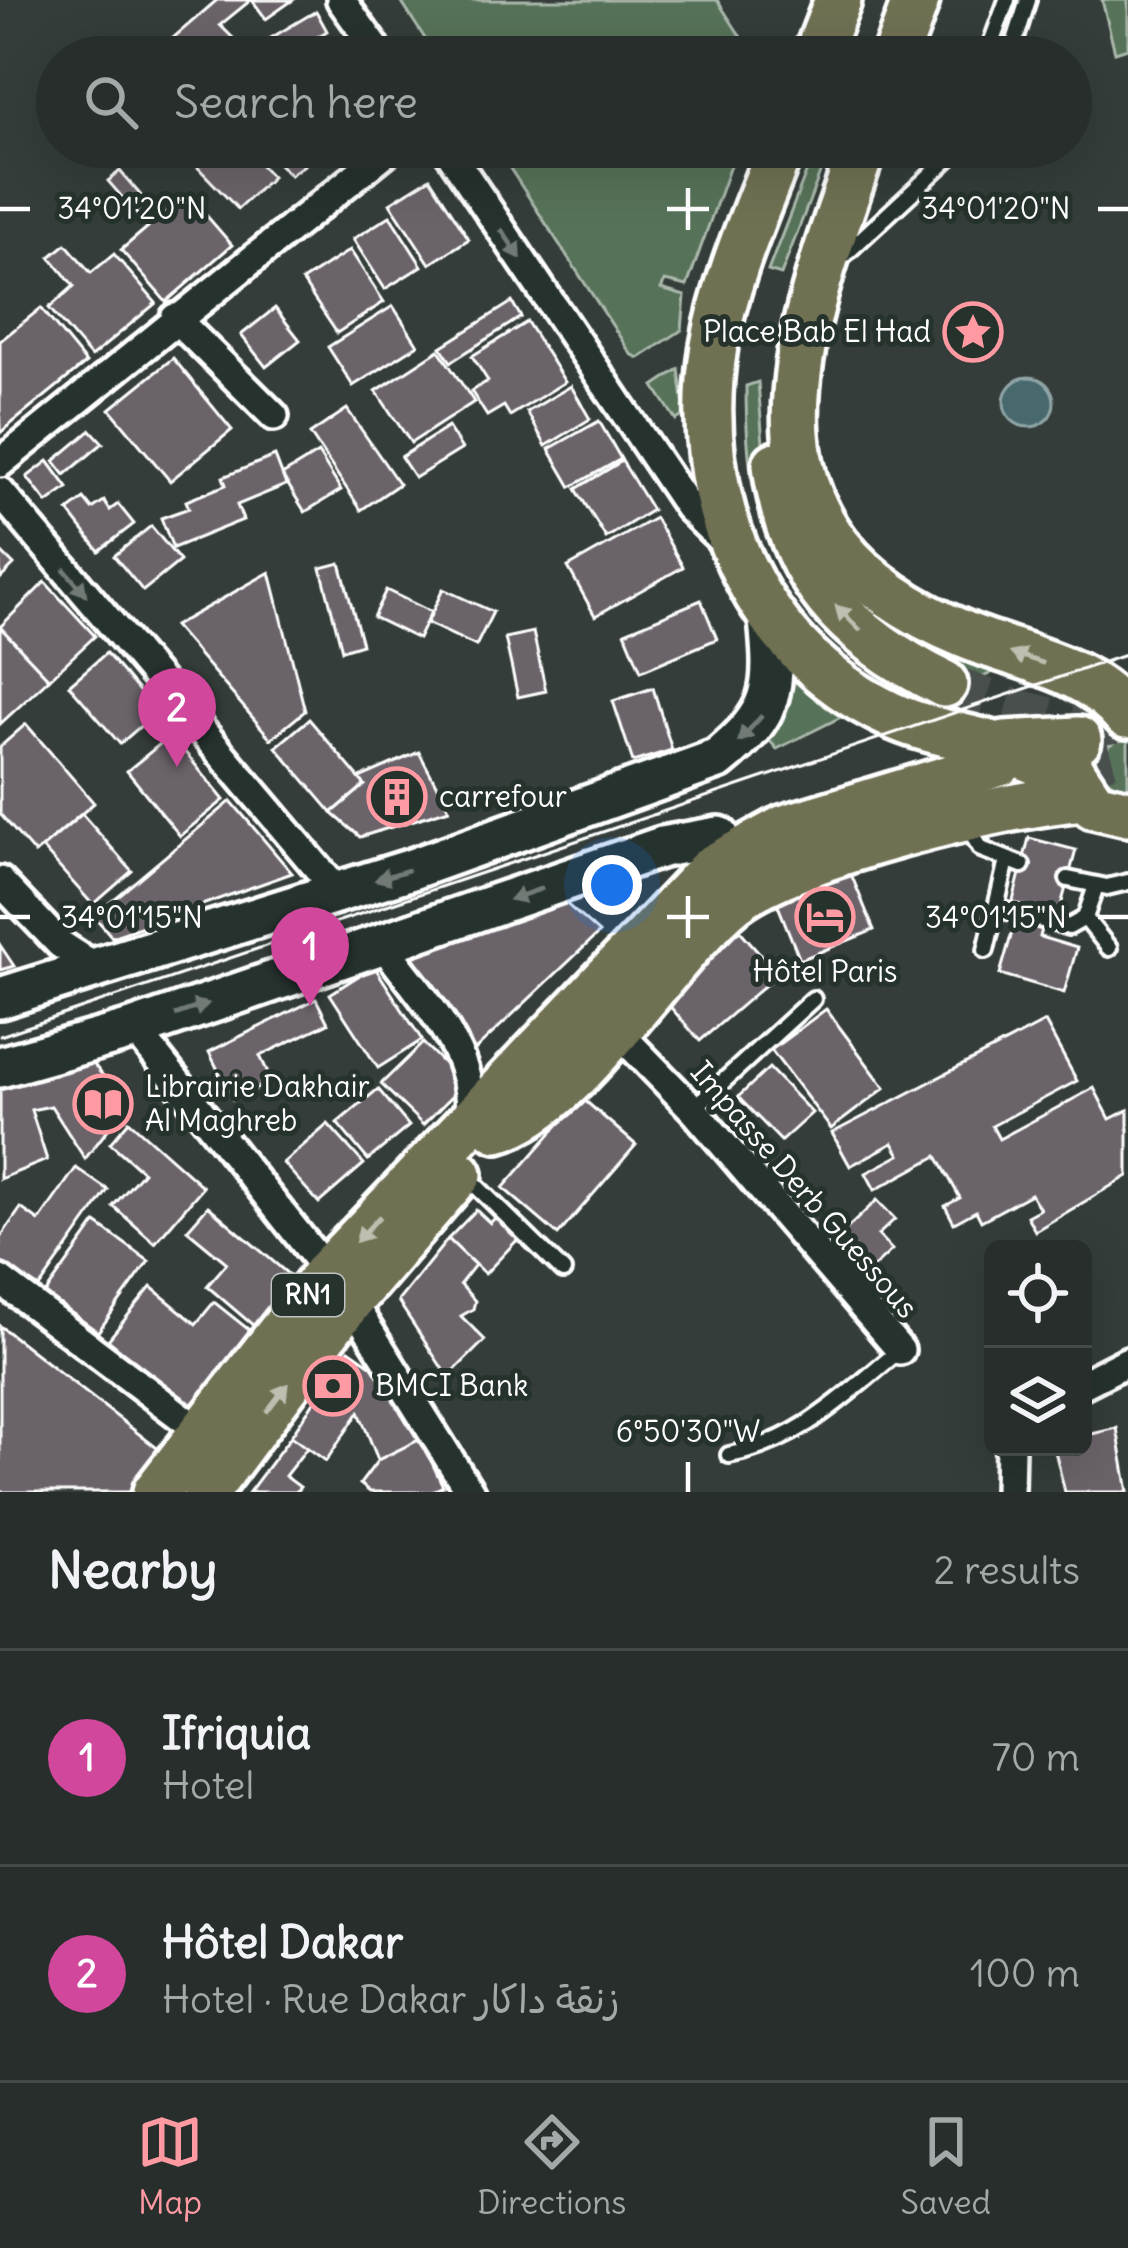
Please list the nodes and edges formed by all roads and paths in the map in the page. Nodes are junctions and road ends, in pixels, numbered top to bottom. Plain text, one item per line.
1 (341, 0) edge
2 (838, 0) edge
3 (916, 0) edge
4 (1007, 0) edge
5 (1028, 0) edge
6 (367, 36) edge
7 (824, 36) edge
8 (903, 36) edge
9 (994, 36) edge
10 (1017, 36) edge
11 (365, 168) edge
12 (460, 168) edge
13 (773, 168) edge
14 (832, 168) edge
15 (855, 168) edge
16 (938, 168) edge
17 (816, 280) junction
18 (176, 318) junction
19 (274, 416) dead end
20 (0, 463) edge
21 (0, 492) edge
22 (736, 552) junction
23 (769, 620) junction
24 (944, 684) tunnel mouth
25 (1127, 715) edge
26 (1000, 764) junction
27 (1100, 797) edge
28 (965, 821) junction
29 (718, 837) junction
30 (1068, 880) dead end
31 (0, 881) edge
32 (1128, 882) edge
33 (1096, 886) junction
34 (338, 892) junction
35 (996, 908) junction
36 (1085, 918) junction
37 (381, 942) junction
38 (1109, 948) dead end
39 (986, 950) dead end
40 (94, 966) junction
41 (0, 998) edge
42 (813, 999) dead end
43 (135, 1029) junction
44 (616, 1030) junction
45 (0, 1067) edge
46 (694, 1109) junction
47 (481, 1122) junction
48 (461, 1172) junction
49 (563, 1271) dead end
50 (0, 1280) edge
51 (339, 1286) junction
52 (900, 1350) joint
53 (1128, 1361) edge
54 (1092, 1379) edge
55 (200, 1431) junction
56 (729, 1455) dead end
57 (1010, 1456) edge
58 (156, 1492) edge
59 (206, 1492) edge
60 (470, 1492) edge
61 (1009, 1492) edge

1 - 6 street
2 - 7 main road
3 - 8 main road
4 - 9 lane
5 - 10 lane
11 - 18 street
12 -> 22 street
13 - 22 main road
24 -> 14 main road
15 - 17 main road
16 - 17 lane
25 -> 17 main road
18 - 19 street
18 - 20 street
21 -> 34 street
22 - 23 main road
23 - 26 main road
23 -> 34 main road
25 - 27 main road
26 - 27 main road
26 - 29 main road
26 - 47 main road, RN1
27 - 28 main road
28 - 35 lane
28 - 44 main road
29 -> 37 main road
29 - 47 main road
30 - 33 lane
31 - 40 street
32 - 33 lane
33 - 36 lane
34 - 37 main road
34 - 40 main road
35 - 36 lane
35 - 39 lane
36 - 38 lane
43 -> 37 main road
37 - 47 street
40 - 41 main road
42 - 46 lane
43 - 45 main road
43 - 51 street
44 - 46 street, Impasse Derb Guessous
44 - 47 main road
46 - 52 street, Impasse Derb Guessous
47 - 48 main road, RN1
47 -> 51 main road, RN1
48 - 49 lane
48 - 51 main road, RN1
50 - 55 street
51 - 55 main road, RN1
59 -> 51 main road, RN1
51 - 60 street
52 - 56 lane, Impasse Derb Guessous
53 - 54 street
55 - 58 main road, RN1
57 - 61 street

